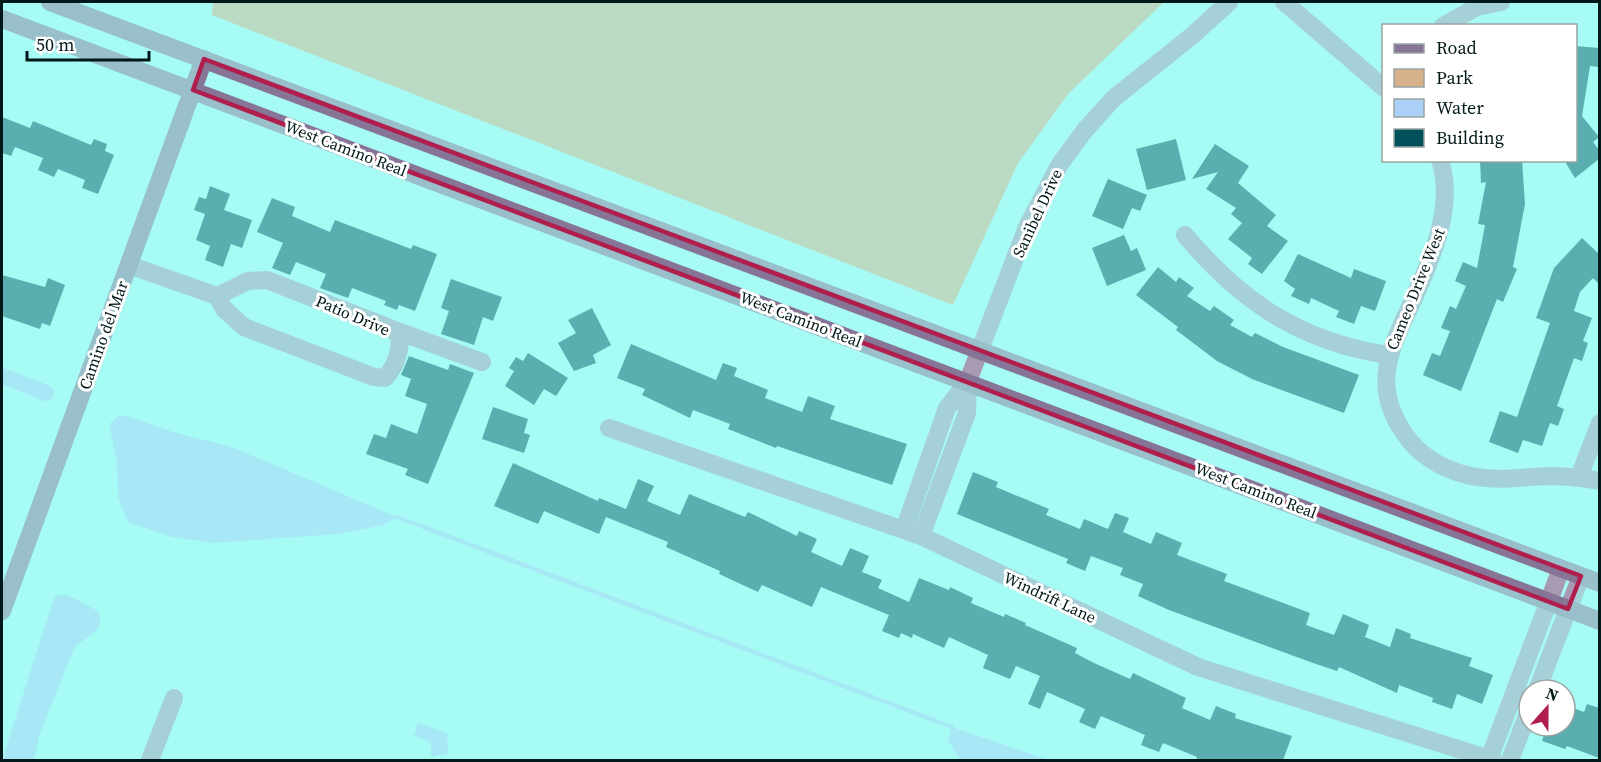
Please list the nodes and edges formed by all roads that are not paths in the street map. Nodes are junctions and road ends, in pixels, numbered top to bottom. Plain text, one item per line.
1 (50, 2) edge
2 (1229, 2) edge
3 (1284, 2) edge
4 (1502, 2) edge
5 (1476, 4) edge
6 (2, 19) edge
7 (1446, 24) edge
8 (204, 59) junction
9 (1381, 81) edge
10 (193, 90) junction
11 (1440, 162) edge
12 (1185, 235) dead end
13 (129, 265) junction
14 (217, 296) junction
15 (392, 329) junction
16 (980, 351) junction
17 (1388, 355) junction
18 (482, 362) dead end
19 (968, 381) junction
20 (1599, 423) edge
21 (609, 429) dead end
22 (1579, 477) junction
23 (1599, 481) edge
24 (912, 533) junction
25 (1561, 569) junction
26 (1581, 576) junction
27 (1599, 583) edge
28 (1548, 602) junction
29 (1568, 609) junction
30 (2, 611) edge
31 (1599, 621) edge
32 (1542, 678) edge
33 (174, 698) dead end
34 (1519, 738) edge
35 (150, 760) edge
36 (1491, 760) edge
37 (1510, 760) edge

1 - 8 street, West Camino Real
2 - 16 street, Sanibel Drive
3 - 9 street
4 - 5 street
5 - 7 street
6 - 10 street, West Camino Real
8 - 10 street, Camino del Mar
8 - 16 street, West Camino Real
10 - 13 street, Camino del Mar
10 - 19 street, West Camino Real
11 - 17 street, Cameo Drive West
12 - 17 street
13 - 14 street
13 - 30 street, Camino del Mar
14 - 15 street, Patio Drive
14 - 15 street, Patio Drive
15 - 18 street
16 - 19 street, Sanibel Drive
16 - 25 street, West Camino Real
17 - 22 street, Cameo Drive West
19 - 24 street, Sanibel Drive
19 - 28 street, West Camino Real
20 - 22 street
21 - 24 street, Windrift Lane
22 - 23 street
24 - 36 street, Windrift Lane
25 - 26 street, West Camino Real
25 - 28 street
26 - 27 street, West Camino Real
26 - 29 street
28 - 29 street, West Camino Real
28 - 36 street
29 - 31 street, West Camino Real
29 - 32 street
33 - 35 street
34 - 37 street

